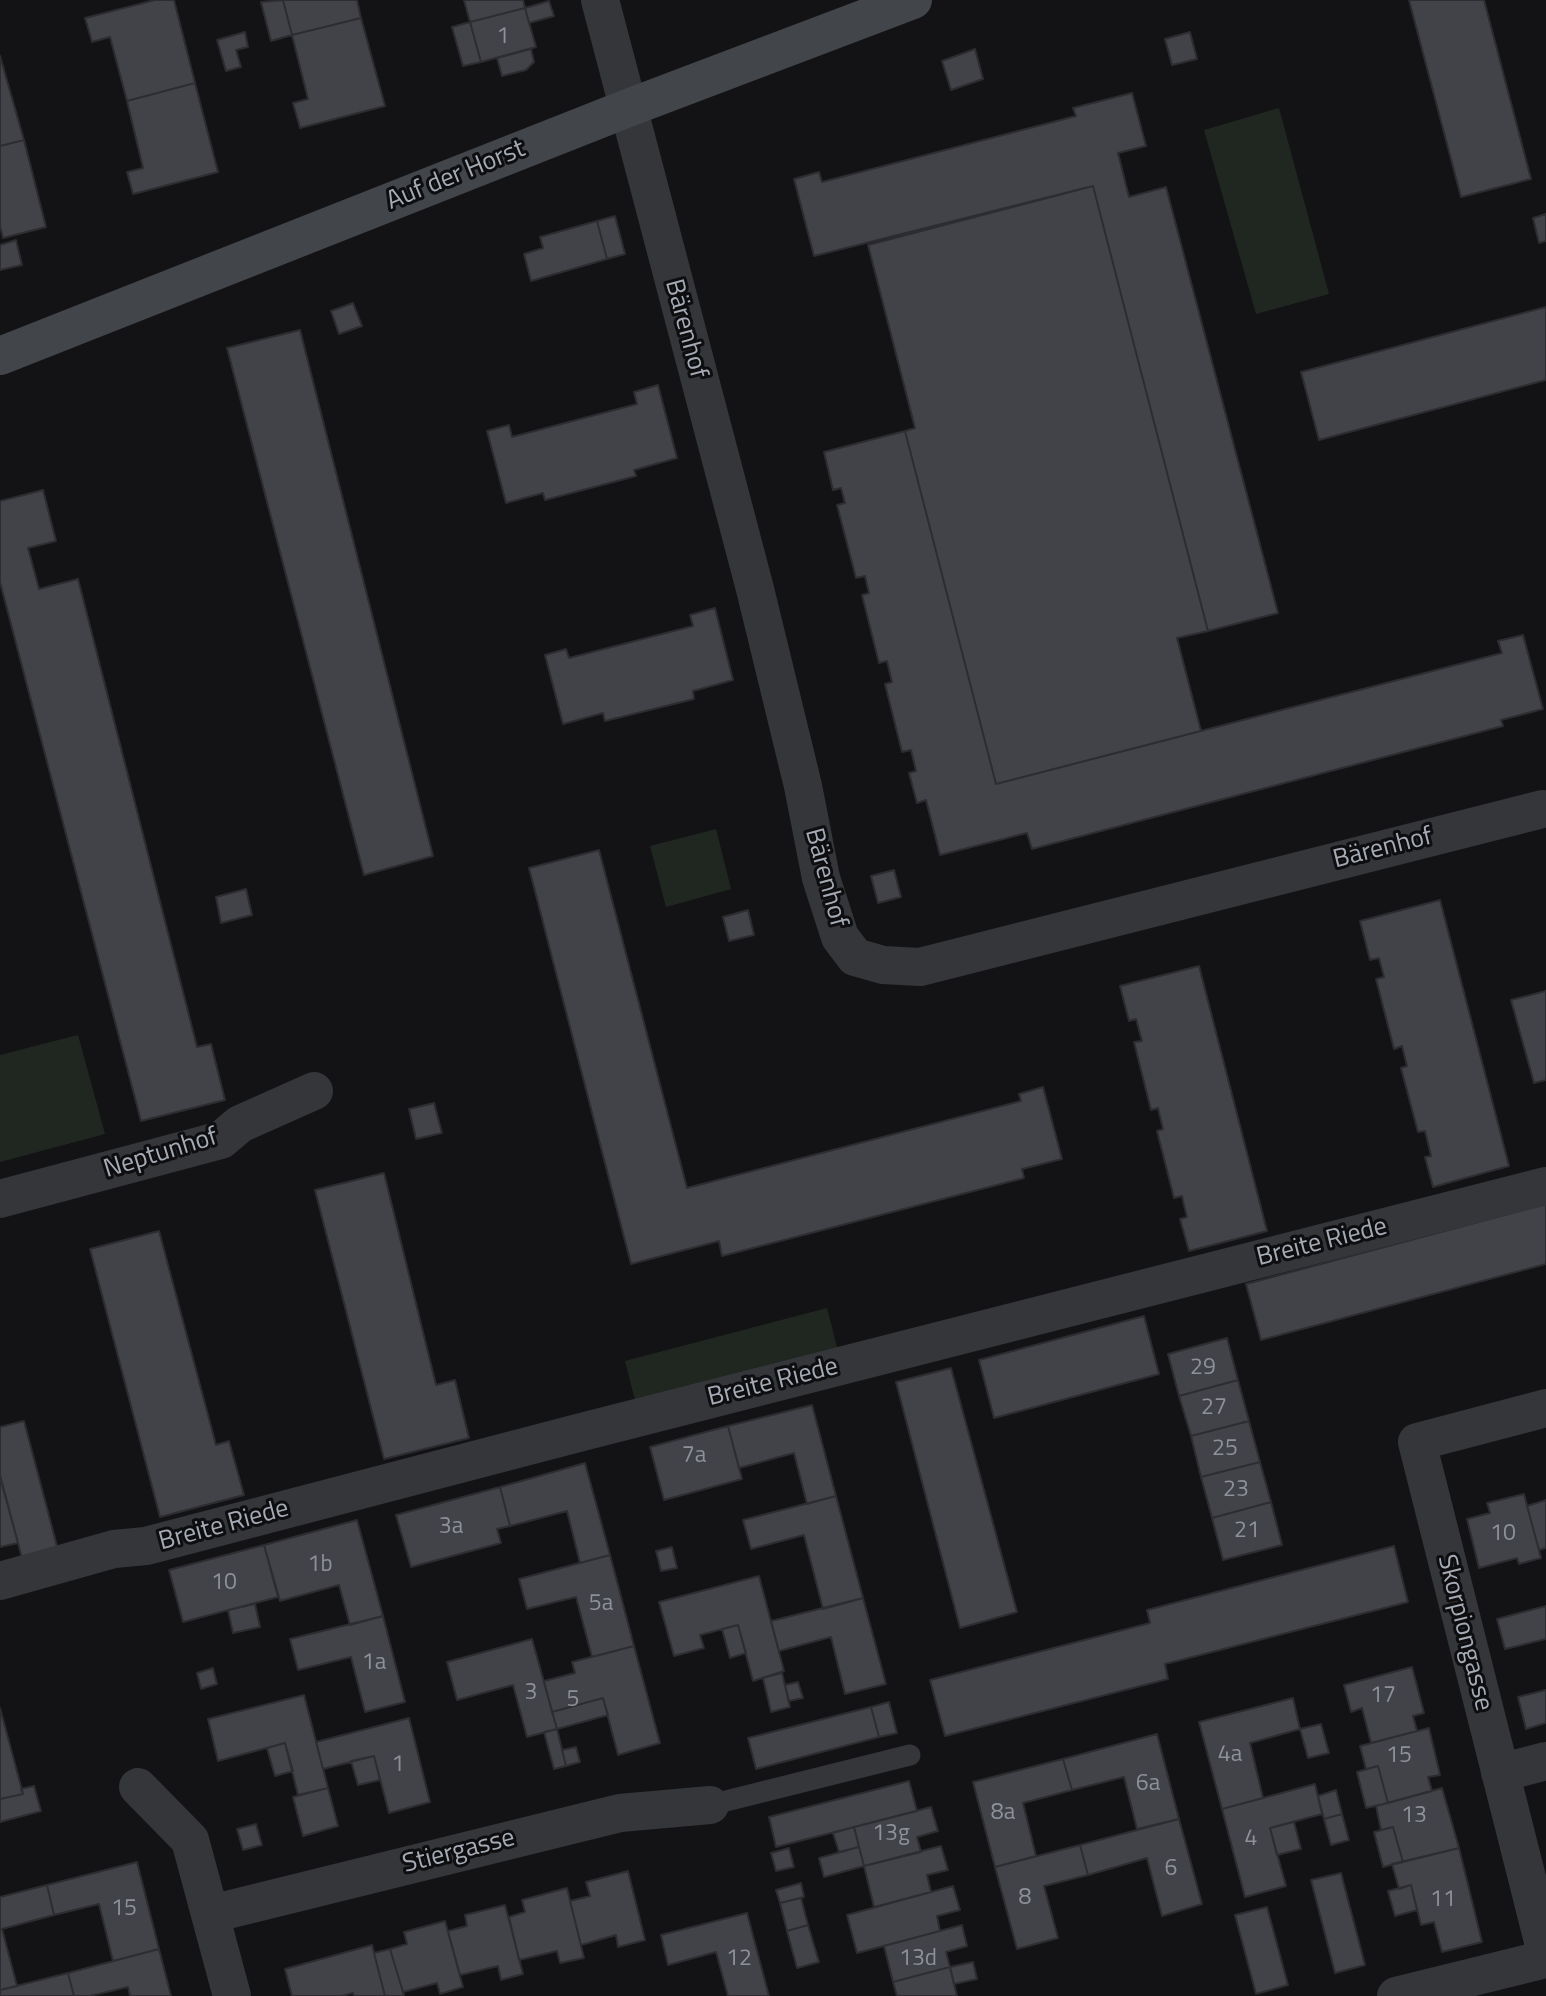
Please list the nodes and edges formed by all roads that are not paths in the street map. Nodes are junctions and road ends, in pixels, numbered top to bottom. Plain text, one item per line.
1 (600, 0) edge
2 (913, 0) edge
3 (628, 108) junction
4 (0, 356) edge
5 (1543, 809) dead end
6 (314, 1091) dead end
7 (1546, 1186) edge
8 (0, 1199) edge
9 (1546, 1408) edge
10 (0, 1581) edge
11 (910, 1755) dead end
12 (1546, 1761) edge
13 (1500, 1773) junction
14 (138, 1787) dead end
15 (710, 1805) joint
16 (211, 1914) junction
17 (1546, 1953) edge
18 (1546, 1959) edge
19 (232, 1996) edge
20 (1396, 1996) edge

1 - 3 street, Bärenhof
2 - 3 street, Auf der Horst
3 - 4 street, Auf der Horst
3 - 5 street, Bärenhof
6 - 8 street, Neptunhof
7 - 10 street, Breite Riede
9 - 13 street, Skorpiongasse
11 - 15 lane
12 - 13 street
13 - 17 street, Skorpiongasse
14 - 16 street
15 - 16 street, Stiergasse
16 - 19 street
18 - 20 street

